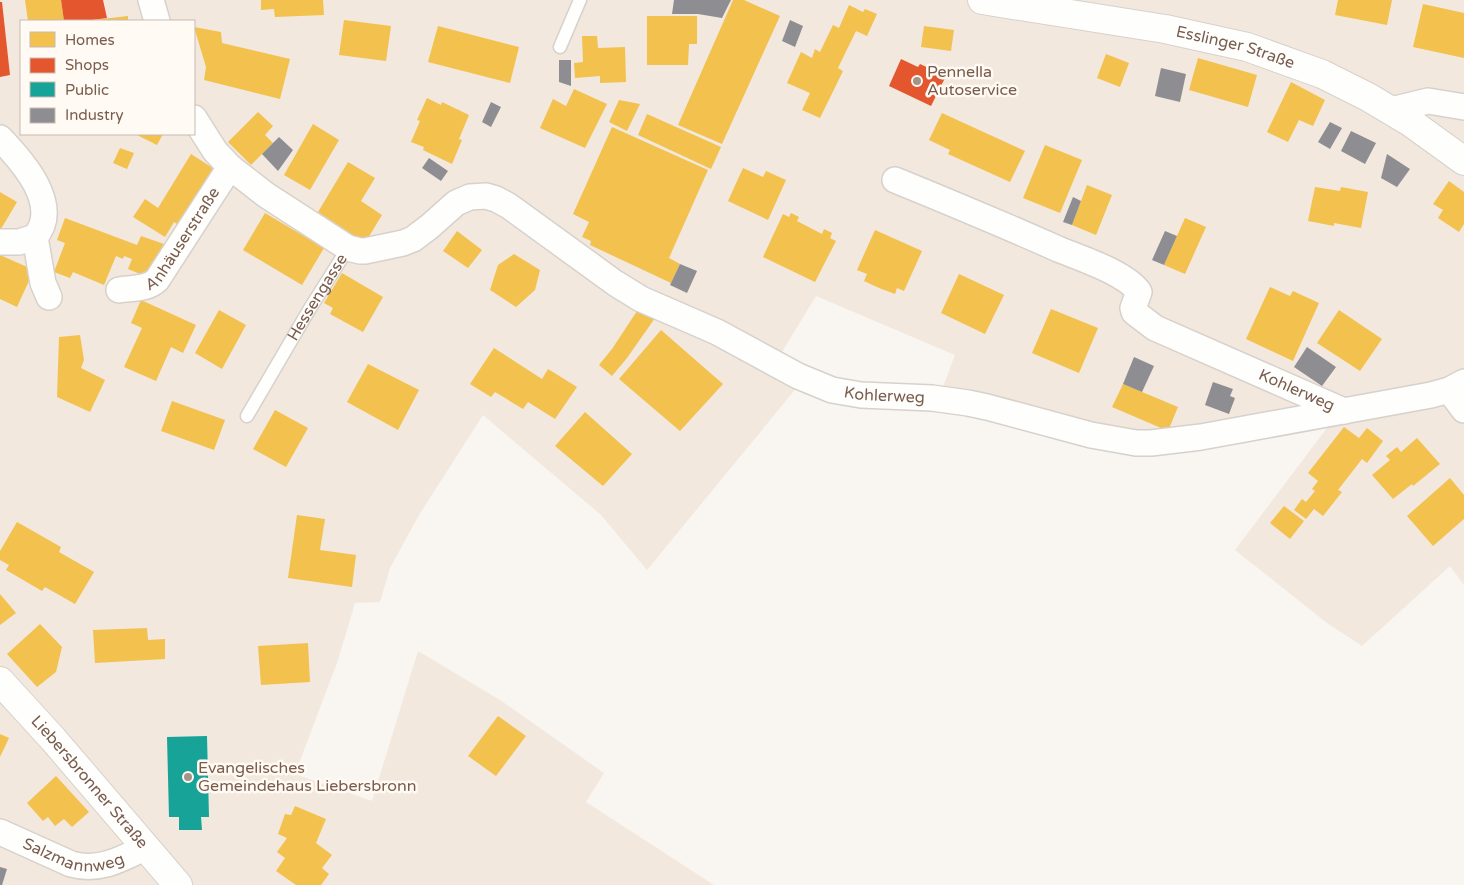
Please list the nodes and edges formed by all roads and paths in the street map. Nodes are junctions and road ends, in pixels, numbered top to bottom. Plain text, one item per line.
1 (151, 0) edge
2 (580, 0) edge
3 (982, 0) edge
4 (157, 20) edge
5 (560, 47) dead end
6 (1464, 107) edge
7 (1391, 110) junction
8 (195, 120) edge
9 (0, 138) edge
10 (1464, 161) edge
11 (230, 167) junction
12 (895, 180) dead end
13 (470, 197) joint
14 (35, 237) junction
15 (0, 242) edge
16 (348, 248) junction
17 (120, 290) dead end
18 (49, 297) dead end
19 (1456, 386) edge
20 (1464, 410) edge
21 (1344, 411) junction
22 (247, 416) dead end
23 (0, 681) edge
24 (0, 832) edge
25 (146, 847) junction
26 (178, 885) edge

1 - 4 street
2 - 5 lane
3 - 7 street, Esslinger Straße
6 - 7 street
7 - 10 street, Esslinger Straße
8 - 11 street
9 - 14 street
11 - 16 street
11 - 17 street, Anhäuserstraße
12 - 21 street, Kohlerweg
13 - 16 street, Hessengasse
13 - 21 street, Kohlerweg
14 - 15 street
14 - 18 street
16 - 22 lane, Hessengasse
19 - 20 street
19 - 21 street, Kohlerweg
23 - 25 street, Liebersbronner Straße
24 - 25 street, Salzmannweg
25 - 26 street, Liebersbronner Straße

